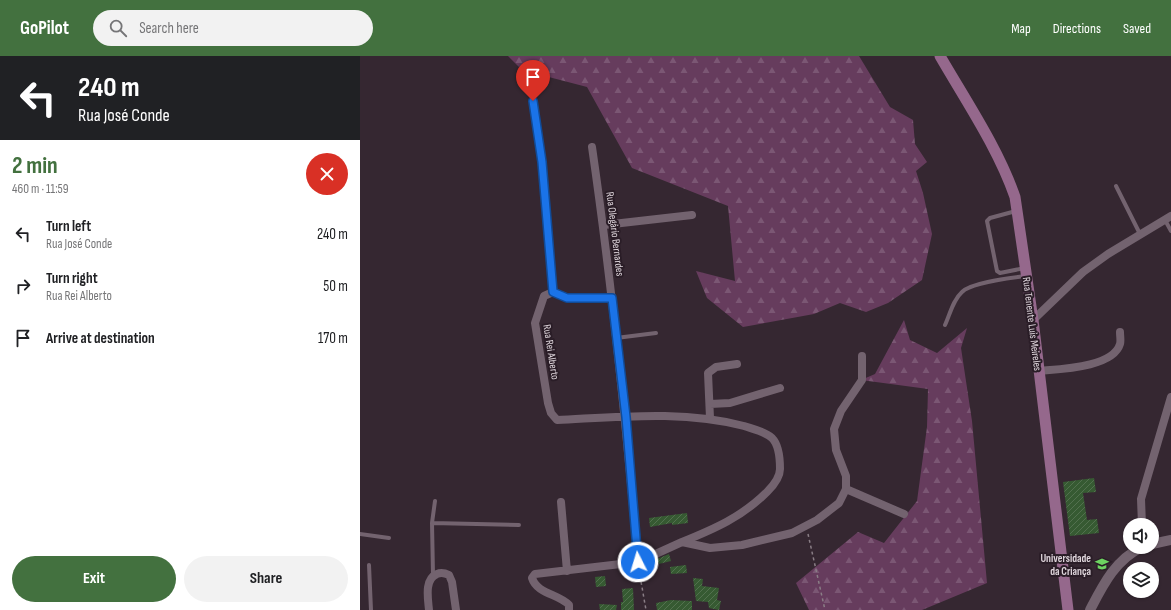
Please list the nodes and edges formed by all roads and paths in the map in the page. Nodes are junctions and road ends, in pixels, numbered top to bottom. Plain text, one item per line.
1 (940, 56) edge
2 (533, 101) dead end
3 (592, 147) dead end
4 (1116, 186) dead end
5 (1018, 211) junction
6 (692, 215) dead end
7 (1168, 218) edge
8 (604, 225) junction
9 (1171, 232) edge
10 (1140, 234) junction
11 (1026, 272) junction
12 (553, 292) junction
13 (612, 298) junction
14 (1033, 320) junction
15 (945, 325) dead end
16 (1120, 332) dead end
17 (656, 333) dead end
18 (616, 338) junction
19 (862, 356) dead end
20 (737, 364) dead end
21 (1038, 372) junction
22 (780, 388) dead end
23 (1171, 397) edge
24 (710, 404) junction
25 (626, 417) junction
26 (710, 418) junction
27 (846, 488) junction
28 (435, 501) dead end
29 (561, 502) dead end
30 (904, 514) dead end
31 (1142, 518) edge
32 (432, 523) junction
33 (519, 525) dead end
34 (807, 527) junction
35 (360, 534) edge
36 (388, 538) dead end
37 (1171, 540) edge
38 (682, 542) junction
39 (1159, 543) edge
40 (1131, 554) edge
41 (638, 562) junction
42 (368, 565) dead end
43 (567, 571) junction
44 (433, 576) junction
45 (371, 610) edge
46 (429, 610) edge
47 (456, 610) edge
48 (569, 610) edge
49 (646, 610) edge
50 (825, 610) edge
51 (1068, 610) edge
52 (1090, 610) edge

1 - 5 main road, Rua Tenente Luís Meireles
2 - 12 street
3 - 8 street, Rua Olegário Bernardes
4 - 10 lane
5 - 11 main road, Rua Tenente Luís Meireles
5 - 11 lane
6 - 8 street
7 - 9 lane
7 - 10 street
8 - 13 street, Rua Olegário Bernardes
10 - 14 street
11 - 14 main road, Rua Tenente Luís Meireles
11 - 15 lane
12 - 13 street
12 - 25 street, Rua Rei Alberto
13 - 18 street, Rua Olegário Bernardes
14 - 21 main road, Rua Tenente Luís Meireles
16 - 21 street
17 - 18 lane
18 - 25 street, Rua Olegário Bernardes
19 - 27 street
20 - 24 street
21 - 51 main road, Rua Tenente Luís Meireles
22 - 24 street
23 - 31 street
24 - 26 street
25 - 26 street
25 - 41 street, Rua Olegário Bernardes
26 - 38 street
27 - 30 street
27 - 34 street
28 - 32 lane
29 - 43 street
32 - 33 lane
32 - 44 lane
34 - 38 street
34 - 50 path
35 - 36 lane
37 - 39 street
38 - 41 street
40 - 52 street
41 - 43 street
41 - 49 path
42 - 45 lane
43 - 48 street
44 - 46 street
44 - 47 street

